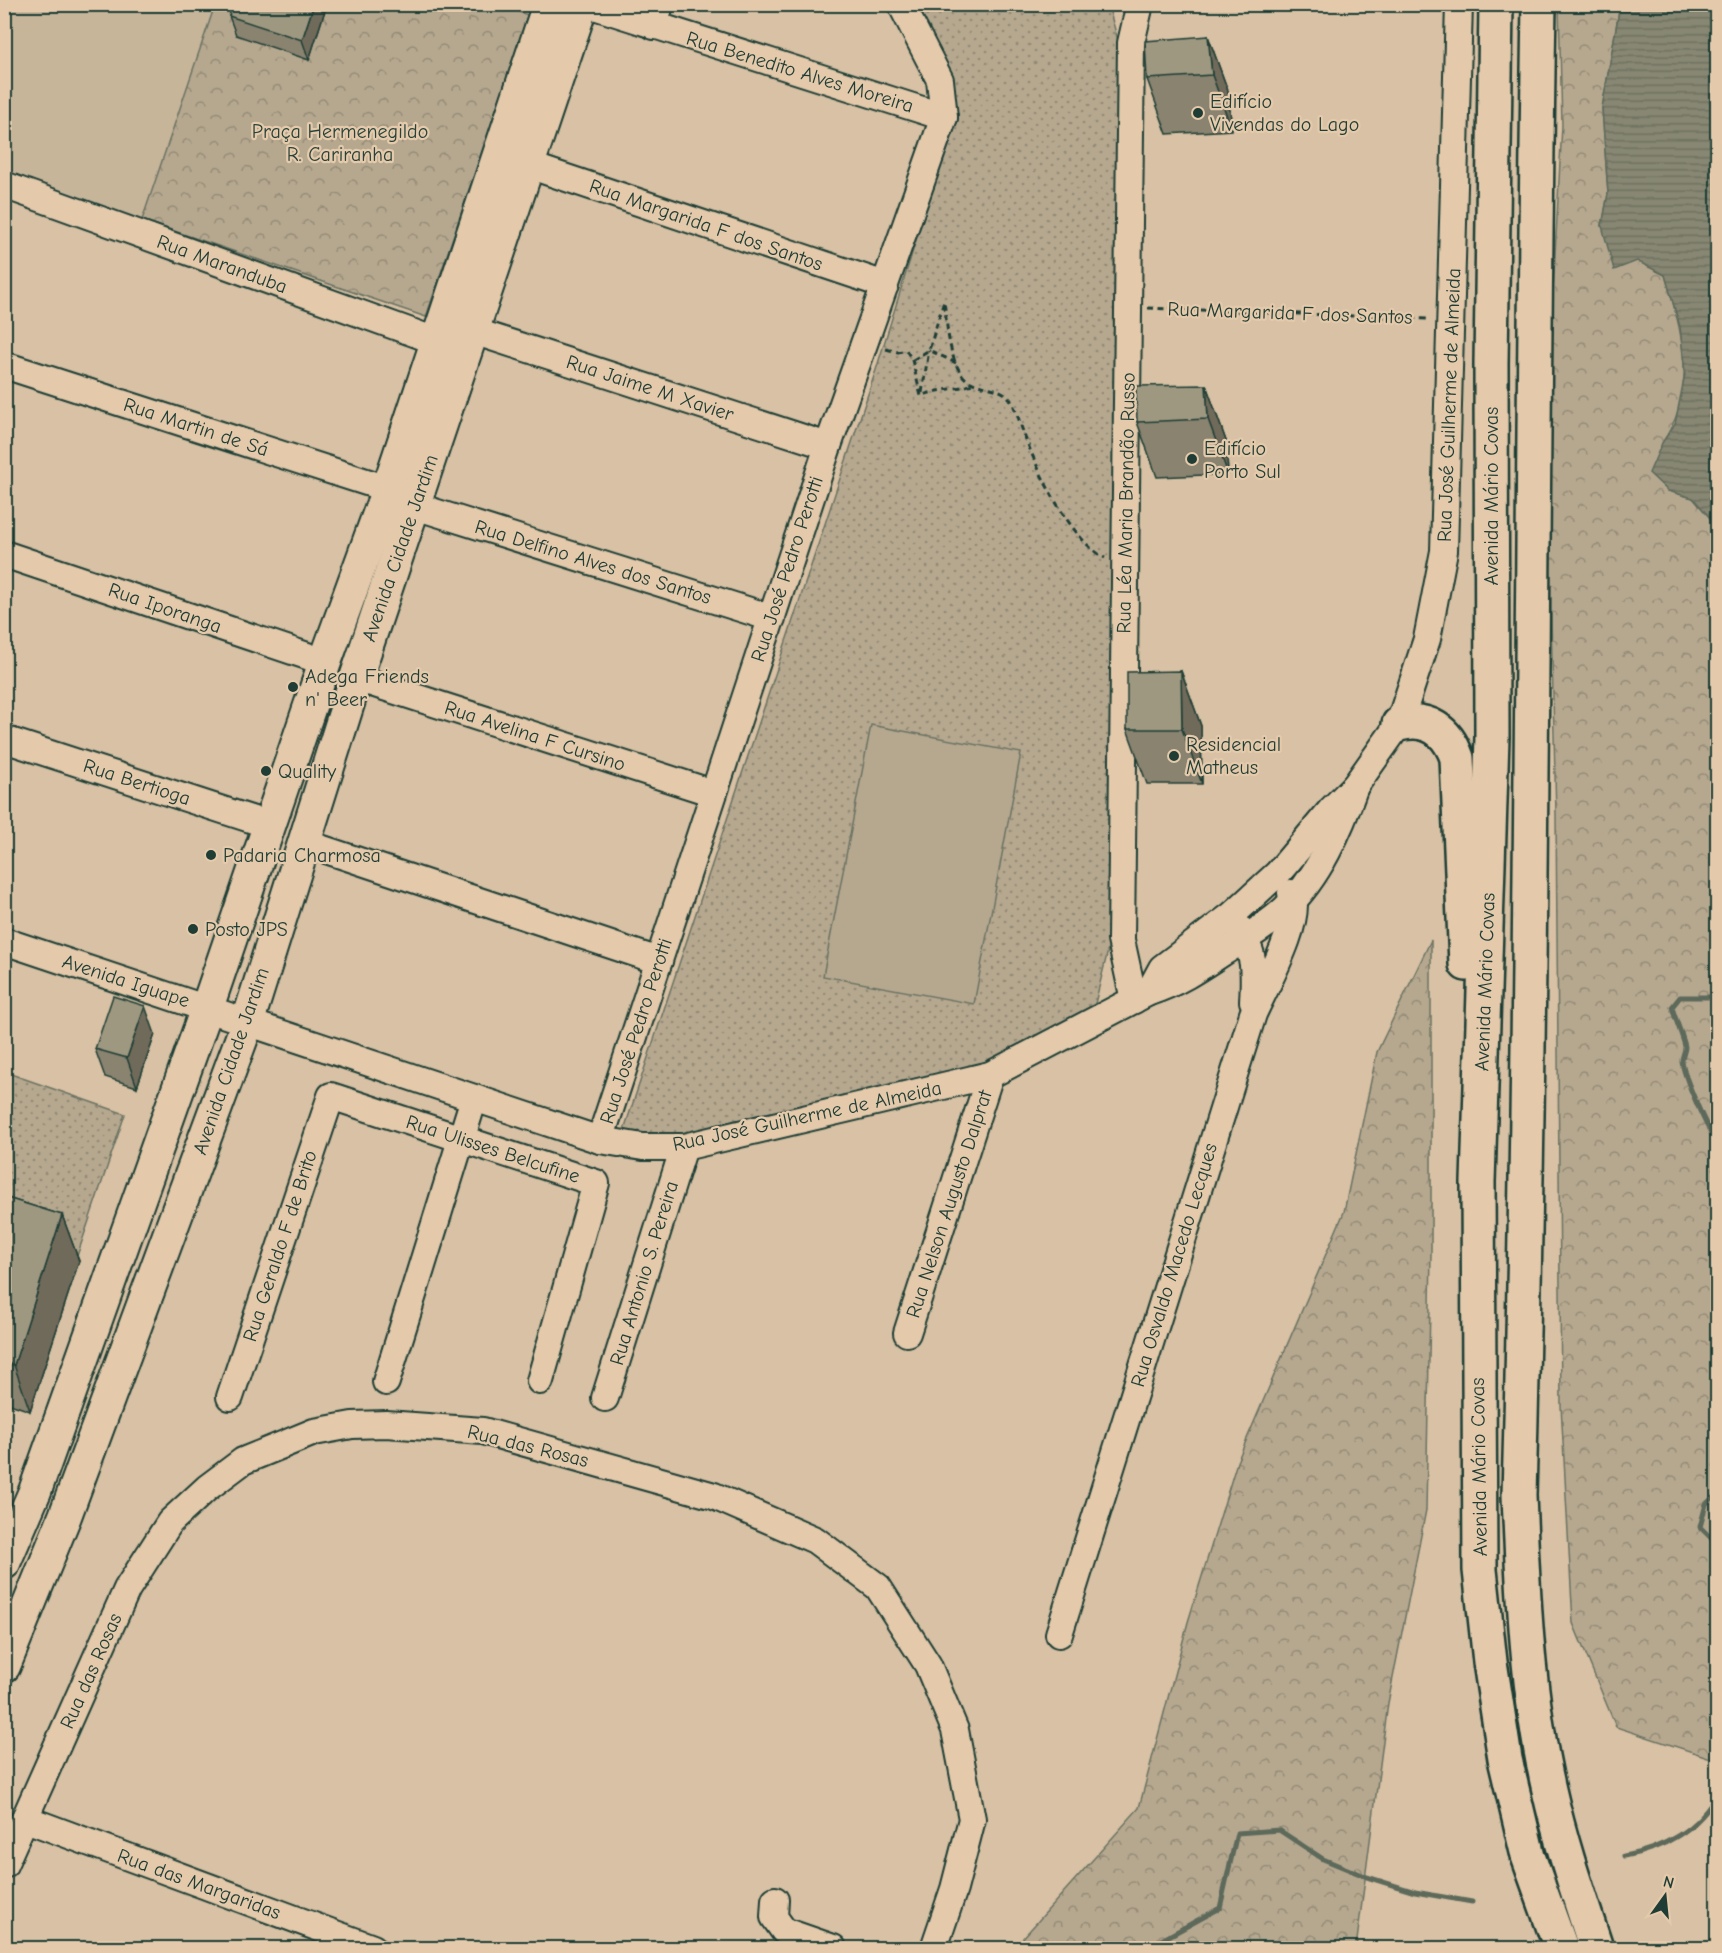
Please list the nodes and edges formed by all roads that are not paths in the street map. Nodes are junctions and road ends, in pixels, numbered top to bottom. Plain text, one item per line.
1 (549, 4) edge
2 (582, 4) edge
3 (588, 4) edge
4 (902, 4) edge
5 (1140, 4) edge
6 (1459, 4) edge
7 (1496, 4) edge
8 (1539, 4) edge
9 (657, 15) edge
10 (535, 48) junction
11 (566, 59) junction
12 (944, 117) junction
13 (528, 165) junction
14 (4, 185) edge
15 (885, 285) junction
16 (473, 331) junction
17 (439, 342) junction
18 (4, 365) edge
19 (828, 446) junction
20 (388, 489) junction
21 (415, 506) junction
22 (4, 554) edge
23 (772, 618) junction
24 (325, 662) junction
25 (356, 678) junction
26 (1399, 724) junction
27 (300, 732) junction
28 (4, 739) edge
29 (335, 745) junction
30 (1355, 786) junction
31 (713, 793) junction
32 (269, 825) junction
33 (304, 843) junction
34 (1278, 873) junction
35 (1294, 898) junction
36 (1231, 916) junction
37 (1245, 938) junction
38 (4, 941) edge
39 (659, 961) junction
40 (1142, 996) junction
41 (207, 1008) junction
42 (1252, 1014) junction
43 (248, 1021) junction
44 (990, 1076) junction
45 (331, 1095) joint
46 (474, 1098) junction
47 (462, 1138) junction
48 (600, 1140) junction
49 (684, 1147) junction
50 (1478, 1182) junction
51 (907, 1333) dead end
52 (540, 1381) dead end
53 (386, 1382) dead end
54 (230, 1397) dead end
55 (605, 1398) dead end
56 (4, 1563) edge
57 (1059, 1634) dead end
58 (4, 1665) edge
59 (26, 1819) junction
60 (4, 1865) edge
61 (775, 1900) dead end
62 (373, 1948) edge
63 (833, 1948) edge
64 (934, 1948) edge
65 (1561, 1948) edge
66 (1596, 1948) edge

1 - 10 main road, Avenida Cidade Jardim
2 - 11 main road, Avenida Cidade Jardim
3 - 9 street, Rua Benedito Alves Moreira
4 - 12 street, Rua José Pedro Perotti
5 - 40 street, Rua Léa Maria Brandão Russo
6 - 26 street, Rua José Guilherme de Almeida
7 - 50 highway, Avenida Mário Covas
8 - 66 highway, Avenida Mário Covas
9 - 12 street, Rua Benedito Alves Moreira
10 - 11 main road
10 - 17 main road, Avenida Cidade Jardim
11 - 13 main road, Avenida Cidade Jardim
12 - 15 street, Rua José Pedro Perotti
13 - 15 street, Rua Margarida F dos Santos
13 - 16 main road, Avenida Cidade Jardim
14 - 17 street, Rua Maranduba
15 - 19 street, Rua José Pedro Perotti
16 - 19 street, Rua Jaime M Xavier
16 - 21 main road, Avenida Cidade Jardim
17 - 20 main road, Avenida Cidade Jardim
18 - 20 street, Rua Martin de Sá
19 - 23 street, Rua José Pedro Perotti
20 - 24 main road, Avenida Cidade Jardim
21 - 23 street, Rua Delfino Alves dos Santos
21 - 25 main road, Avenida Cidade Jardim
22 - 24 street, Rua Iporanga
23 - 31 street, Rua José Pedro Perotti
24 - 27 main road, Avenida Cidade Jardim
25 - 29 main road, Avenida Cidade Jardim
25 - 31 street, Rua Avelina F Cursino
26 - 30 street, Rua José Guilherme de Almeida
26 - 50 highway
27 - 29 main road
27 - 32 main road, Avenida Cidade Jardim
28 - 32 street, Rua Bertioga
29 - 33 main road, Avenida Cidade Jardim
30 - 34 street, Rua José Guilherme de Almeida
30 - 35 street, Rua José Guilherme de Almeida
31 - 39 street, Rua José Pedro Perotti
32 - 41 main road, Avenida Cidade Jardim
33 - 39 street
33 - 43 main road, Avenida Cidade Jardim
34 - 35 street
34 - 36 street, Rua José Guilherme de Almeida
35 - 37 street, Rua José Guilherme de Almeida
35 - 42 street, Rua Osvaldo Macedo Lecques
36 - 37 street
36 - 40 street, Rua José Guilherme de Almeida
37 - 40 street, Rua José Guilherme de Almeida
37 - 42 street
38 - 41 street, Avenida Iguape
39 - 48 street, Rua José Pedro Perotti
40 - 44 street, Rua José Guilherme de Almeida
41 - 43 street, Avenida Iguape
41 - 56 main road, Avenida Cidade Jardim
42 - 57 street, Rua Osvaldo Macedo Lecques
43 - 46 street, Rua José Guilherme de Almeida
43 - 58 main road, Avenida Cidade Jardim
44 - 49 street, Rua José Guilherme de Almeida
44 - 51 street, Rua Nelson Augusto Dalprat
45 - 47 street, Rua Ulisses Belcufine
45 - 54 street, Rua Geraldo F de Brito
46 - 47 street
46 - 48 street, Rua José Guilherme de Almeida
47 - 52 street, Rua Ulisses Belcufine
47 - 53 street
48 - 49 street, Rua José Guilherme de Almeida
49 - 55 street, Rua Antonio S. Pereira
50 - 65 highway, Avenida Mário Covas
59 - 60 street, Rua das Rosas
59 - 62 street, Rua das Margaridas
59 - 64 street, Rua das Rosas
61 - 63 street

